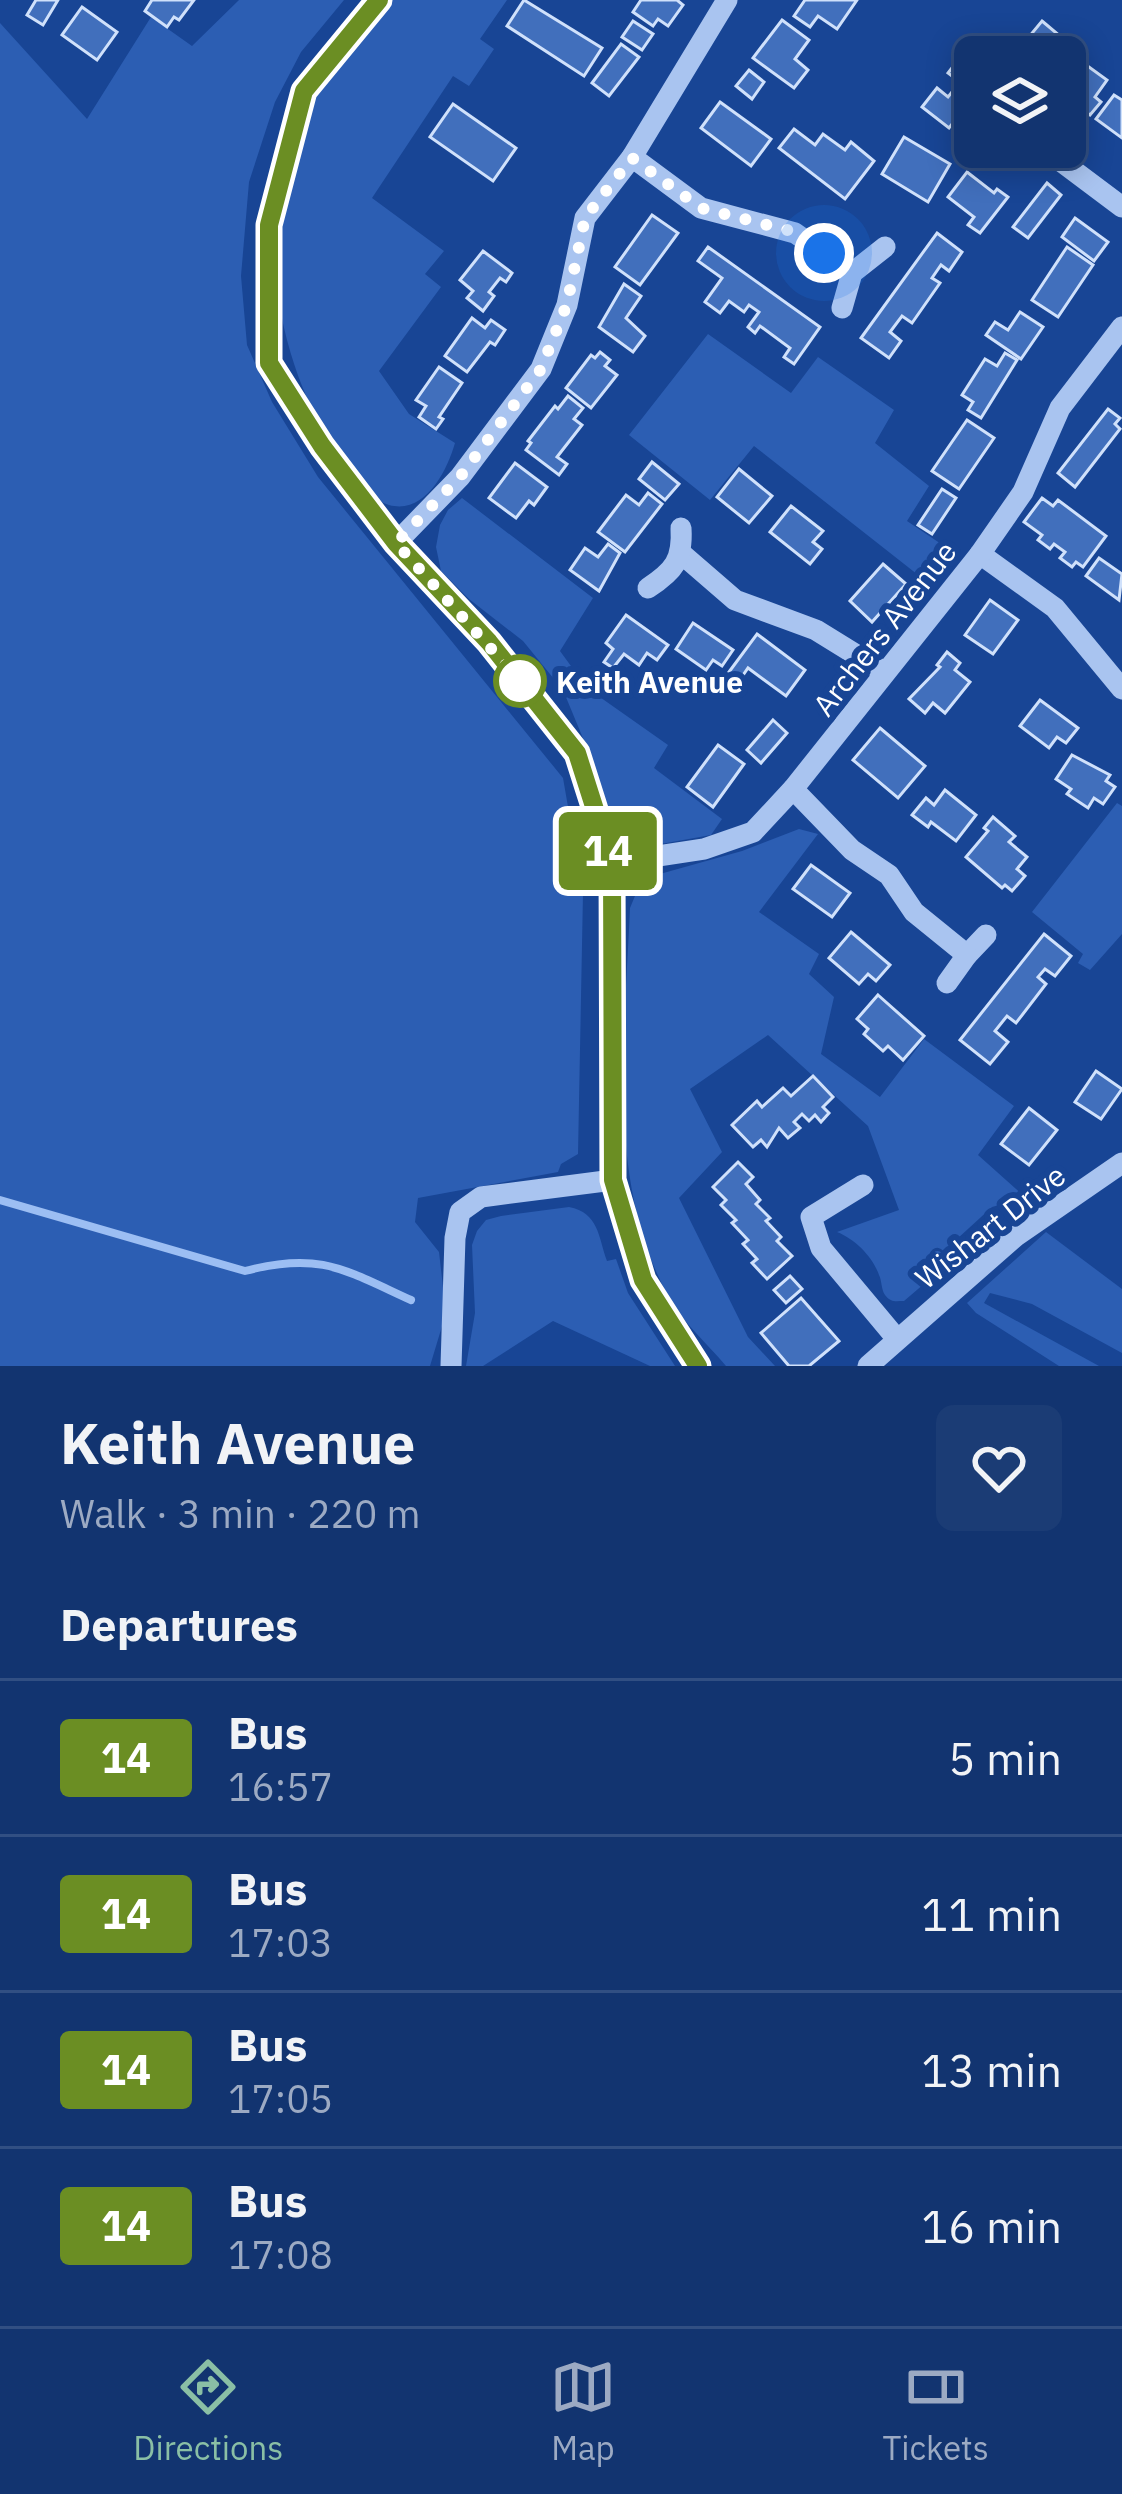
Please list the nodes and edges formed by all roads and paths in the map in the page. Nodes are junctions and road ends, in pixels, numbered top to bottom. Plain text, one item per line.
1 (379, 0) edge
2 (727, 0) edge
3 (632, 158) junction
4 (1070, 168) edge
5 (1122, 208) edge
6 (886, 248) dead end
7 (852, 273) junction
8 (842, 308) dead end
9 (1122, 327) edge
10 (682, 528) dead end
11 (396, 543) junction
12 (980, 554) junction
13 (683, 555) junction
14 (648, 588) dead end
15 (884, 672) junction
16 (1122, 689) edge
17 (794, 790) junction
18 (612, 863) junction
19 (986, 935) dead end
20 (967, 955) junction
21 (947, 983) dead end
22 (1122, 1163) edge
23 (613, 1180) junction
24 (863, 1185) dead end
25 (897, 1339) junction
26 (451, 1366) edge
27 (698, 1366) edge
28 (868, 1366) edge

1 - 11 street
2 - 3 street
3 - 7 street
3 - 11 street
4 - 5 street
6 - 7 street
7 - 8 street
9 - 12 street, Archers Avenue
10 - 13 street
11 - 18 street
12 - 15 street, Archers Avenue
12 - 16 street
13 - 14 street
13 - 15 street
15 - 17 street, Archers Avenue
17 - 18 street, Archers Avenue
17 - 20 street
18 - 23 street
19 - 20 street
20 - 21 street
22 - 25 street, Wishart Drive
23 - 26 street
23 - 27 street
24 - 25 street
25 - 28 street, Wishart Drive

